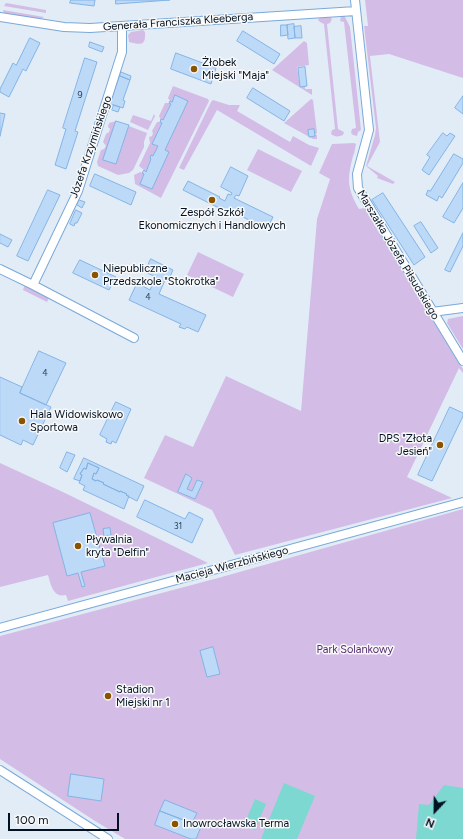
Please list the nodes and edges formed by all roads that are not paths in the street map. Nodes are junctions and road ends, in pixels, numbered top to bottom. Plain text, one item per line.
1 (354, 0) edge
2 (356, 11) junction
3 (0, 18) edge
4 (122, 26) junction
5 (0, 269) edge
6 (33, 284) junction
7 (463, 308) edge
8 (432, 312) junction
9 (134, 338) dead end
10 (463, 361) edge
11 (463, 502) edge
12 (0, 628) edge
13 (0, 770) edge
14 (108, 839) edge

1 - 2 street, Marszałka Józefa Piłsudskiego
2 - 4 street, Generała Franciszka Kleeberga
2 - 8 street, Marszałka Józefa Piłsudskiego
3 - 4 street, Generała Franciszka Kleeberga
4 - 6 street, Józefa Krzymińskiego
5 - 6 street
6 - 9 street
7 - 8 street
8 - 10 street, Marszałka Józefa Piłsudskiego
11 - 12 street, Macieja Wierzbińskiego
13 - 14 street

